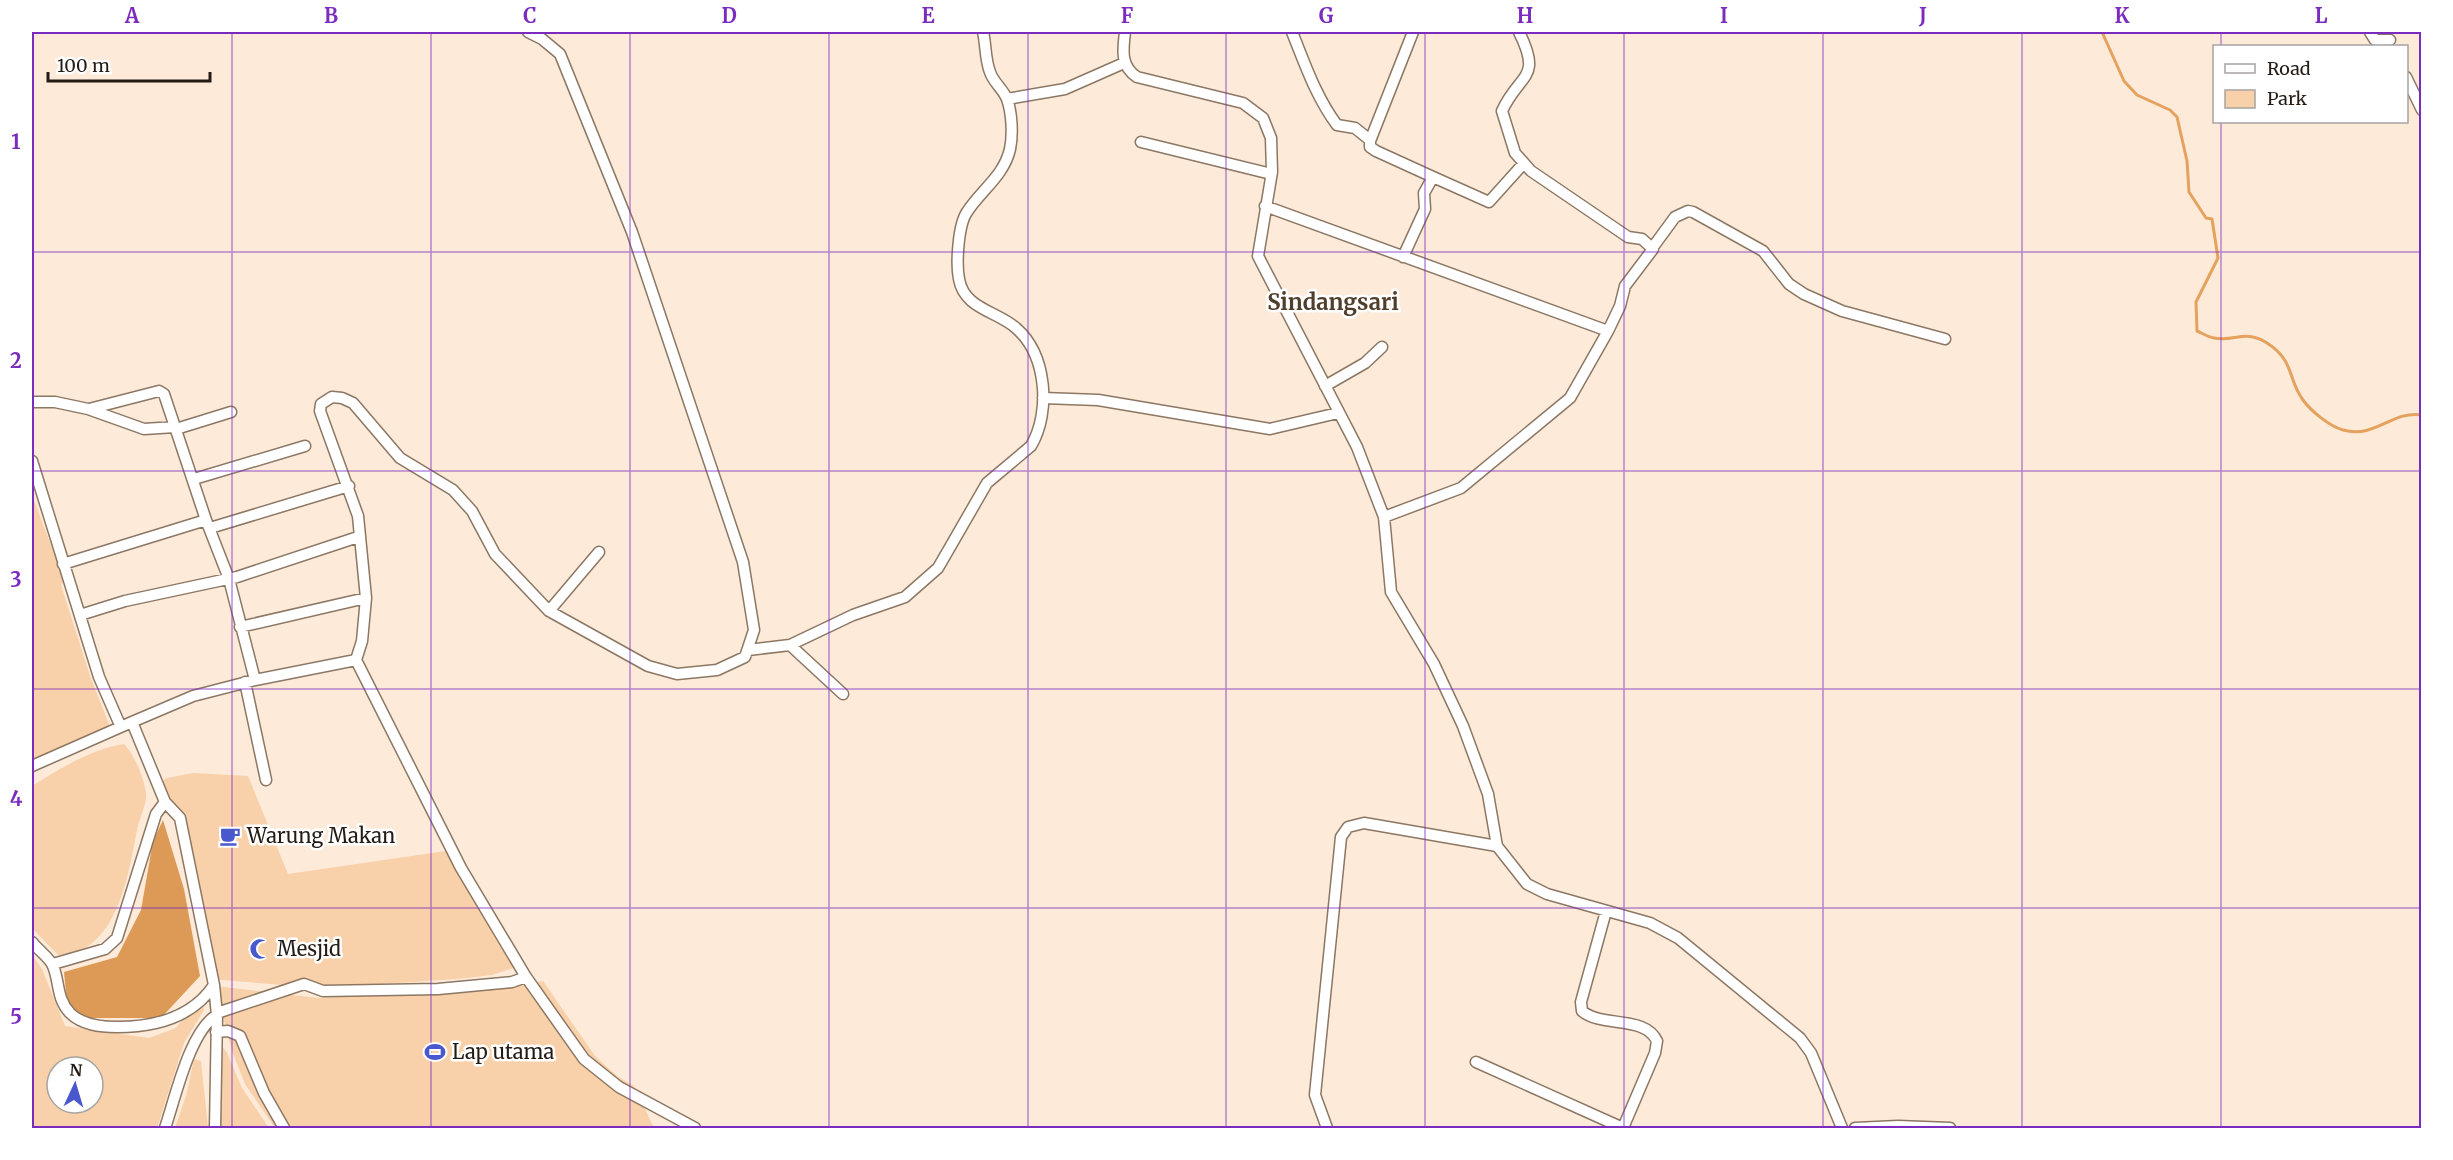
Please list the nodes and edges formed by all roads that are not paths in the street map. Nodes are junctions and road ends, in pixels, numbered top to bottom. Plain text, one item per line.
1 (528, 32) edge
2 (983, 32) edge
3 (1125, 32) edge
4 (1292, 32) edge
5 (1413, 32) edge
6 (1519, 32) edge
7 (2370, 32) edge
8 (2391, 39) edge
9 (1124, 63) junction
10 (2408, 81) edge
11 (1007, 99) junction
12 (2421, 110) edge
13 (1370, 140) junction
14 (1141, 142) dead end
15 (1524, 164) junction
16 (1271, 174) junction
17 (1433, 177) junction
18 (1265, 206) junction
19 (1653, 247) junction
20 (1403, 256) junction
21 (1608, 331) junction
22 (1945, 339) dead end
23 (1382, 347) dead end
24 (1325, 386) junction
25 (1043, 398) junction
26 (32, 402) edge
27 (88, 409) junction
28 (231, 412) dead end
29 (1338, 413) junction
30 (176, 428) junction
31 (305, 447) dead end
32 (32, 461) edge
33 (194, 479) junction
34 (349, 486) junction
35 (1384, 517) junction
36 (208, 524) junction
37 (358, 537) junction
38 (599, 552) dead end
39 (63, 564) junction
40 (229, 579) junction
41 (366, 598) junction
42 (549, 611) junction
43 (80, 615) junction
44 (240, 627) junction
45 (790, 645) junction
46 (748, 650) junction
47 (356, 660) junction
48 (250, 681) junction
49 (843, 694) dead end
50 (132, 722) junction
51 (120, 725) junction
52 (32, 765) edge
53 (266, 780) dead end
54 (165, 802) junction
55 (1497, 846) junction
56 (1605, 911) junction
57 (32, 942) edge
58 (53, 964) junction
59 (526, 977) junction
60 (214, 985) junction
61 (217, 1014) junction
62 (216, 1032) junction
63 (1476, 1062) dead end
64 (165, 1128) edge
65 (215, 1128) edge
66 (284, 1128) edge
67 (695, 1128) edge
68 (1326, 1128) edge
69 (1623, 1128) edge
70 (1842, 1128) edge
71 (1855, 1128) edge
72 (1950, 1128) edge

1 - 46 street
2 - 11 street
3 - 9 street
4 - 13 street
5 - 13 street
6 - 15 street
7 - 8 street
9 - 11 street
9 - 16 street
10 - 12 street
11 - 25 street
13 - 17 street
14 - 16 street
15 - 17 street
15 - 19 street
16 - 18 street
17 - 20 street
18 - 20 street
18 - 24 street
19 - 21 street
19 - 22 street
20 - 21 street
21 - 35 street
23 - 24 street
24 - 29 street
25 - 29 street
25 - 45 street
26 - 27 street
27 - 30 street
27 - 30 street
28 - 30 street
29 - 35 street
30 - 33 street
31 - 33 street
32 - 39 street
33 - 36 street
34 - 36 street
34 - 37 street
34 - 42 street
35 - 55 street
36 - 39 street
36 - 40 street
37 - 40 street
37 - 41 street
38 - 42 street
39 - 43 street
40 - 43 street
40 - 44 street
41 - 44 street
41 - 47 street
42 - 46 street
43 - 51 street
44 - 48 street
45 - 46 street
45 - 49 street
47 - 48 street
47 - 59 street
48 - 50 street
48 - 53 street
50 - 51 street
50 - 54 street
51 - 52 street
54 - 58 street
54 - 60 street
55 - 56 street
55 - 68 street
56 - 69 street
56 - 70 street
57 - 58 street
58 - 60 street
59 - 61 street
59 - 67 street
60 - 61 street
61 - 62 street
61 - 64 street
62 - 65 street
62 - 66 street
63 - 69 street
71 - 72 street

